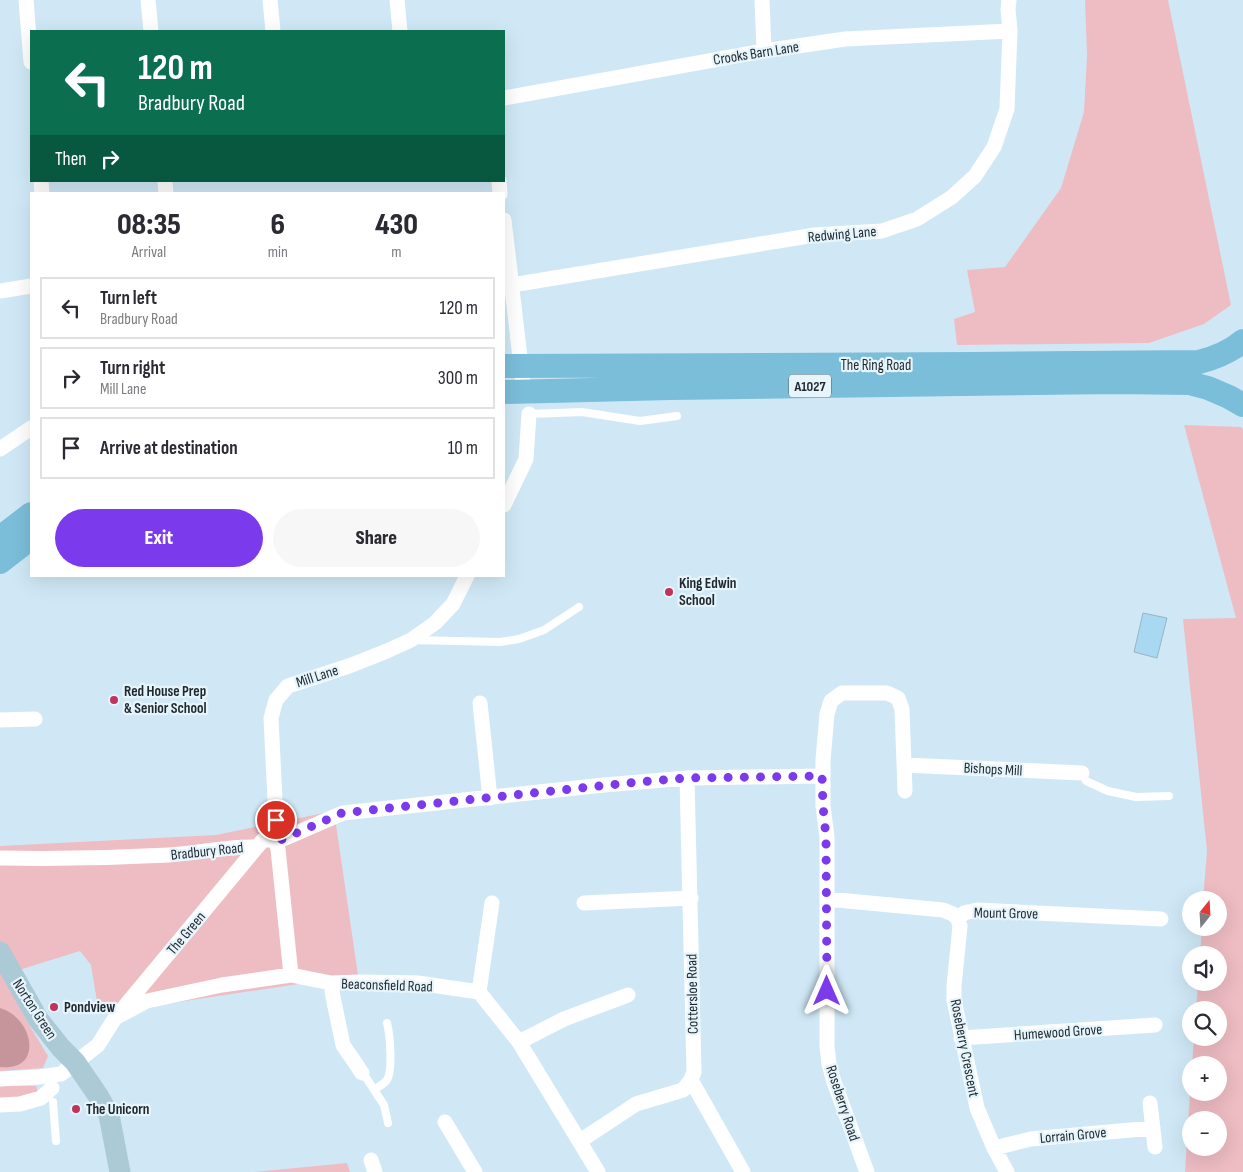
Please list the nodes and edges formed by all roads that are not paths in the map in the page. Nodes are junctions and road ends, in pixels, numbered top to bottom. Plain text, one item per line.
1 (26, 0) edge
2 (148, 0) edge
3 (270, 0) edge
4 (397, 0) edge
5 (762, 0) edge
6 (1009, 0) edge
7 (151, 30) edge
8 (273, 30) edge
9 (400, 30) edge
10 (1010, 32) junction
11 (30, 50) edge
12 (764, 51) junction
13 (505, 98) edge
14 (505, 228) edge
15 (512, 285) junction
16 (30, 286) edge
17 (0, 291) edge
18 (1243, 341) edge
19 (513, 366) edge
20 (519, 399) edge
21 (1243, 405) edge
22 (676, 416) dead end
23 (30, 429) edge
24 (0, 449) edge
25 (505, 503) edge
26 (30, 515) edge
27 (0, 538) edge
28 (30, 539) edge
29 (0, 562) edge
30 (466, 577) edge
31 (579, 607) dead end
32 (411, 640) junction
33 (480, 703) dead end
34 (35, 719) dead end
35 (0, 720) edge
36 (904, 766) junction
37 (1082, 773) joint
38 (822, 776) junction
39 (687, 778) junction
40 (905, 791) dead end
41 (1169, 796) dead end
42 (490, 798) junction
43 (268, 843) junction
44 (0, 858) edge
45 (691, 898) junction
46 (826, 898) junction
47 (492, 903) dead end
48 (584, 903) dead end
49 (958, 919) junction
50 (1161, 919) dead end
51 (0, 952) edge
52 (291, 975) junction
53 (331, 983) junction
54 (480, 992) junction
55 (628, 995) dead end
56 (115, 1018) junction
57 (388, 1023) dead end
58 (1155, 1025) dead end
59 (961, 1038) junction
60 (519, 1042) junction
61 (75, 1062) junction
62 (362, 1073) joint
63 (0, 1079) edge
64 (691, 1080) junction
65 (52, 1089) junction
66 (374, 1090) junction
67 (1150, 1103) dead end
68 (0, 1105) edge
69 (445, 1122) dead end
70 (388, 1123) dead end
71 (1153, 1128) junction
72 (580, 1140) junction
73 (56, 1141) dead end
74 (1155, 1147) dead end
75 (994, 1148) junction
76 (592, 1170) edge
77 (120, 1172) edge
78 (474, 1172) edge
79 (743, 1172) edge
80 (867, 1172) edge
81 (1007, 1172) edge

1 - 11 street
2 - 7 street
3 - 8 street
4 - 9 street
5 - 12 street
6 - 10 street, Redwing Lane
10 - 12 street, Crooks Barn Lane
10 - 15 street, Redwing Lane
12 - 13 street, Crooks Barn Lane
14 - 15 street
15 - 19 street
16 - 17 street
18 - 19 main road, The Ring Road / A1027
19 - 20 street
20 - 21 main road, The Ring Road / A1027
20 - 22 lane
20 - 25 street
23 - 24 street
26 - 27 main road
28 - 29 main road
30 - 32 street, Mill Lane
31 - 32 lane
32 - 43 street, Mill Lane
33 - 42 street
34 - 35 street
36 - 37 street, Bishops Mill
36 - 38 street, Roseberry Road
36 - 40 street
37 - 41 lane
38 - 39 street, Bradbury Road
38 - 46 street, Roseberry Road
39 - 42 street, Bradbury Road
39 - 45 street, Cottersloe Road
42 - 43 street, Bradbury Road
43 - 44 street, Bradbury Road
43 - 52 street, Mill Lane
43 - 56 street, The Green
45 - 48 street
45 - 64 street, Cottersloe Road
46 - 49 street, Mount Grove
46 - 80 street, Roseberry Road
47 - 54 street
49 - 50 street, Mount Grove
49 - 59 street, Roseberry Crescent
51 - 61 main road, Norton Green
52 - 53 street, Beaconsfield Road
52 - 56 street, Beaconsfield Road
53 - 54 street, Beaconsfield Road
53 - 62 street
54 - 60 street
55 - 60 street
56 - 61 street, The Green
57 - 66 lane
58 - 59 street, Humewood Grove
59 - 75 street, Roseberry Crescent
60 - 72 street
61 - 65 street, The Green
61 - 77 main road, Norton Green
62 - 66 lane
63 - 65 street
64 - 72 street
64 - 79 street
65 - 68 street, The Green
65 - 73 lane
66 - 70 lane
67 - 71 street
69 - 78 street
71 - 74 street
71 - 75 street, Lorrain Grove
72 - 76 street
75 - 81 street, Roseberry Crescent

